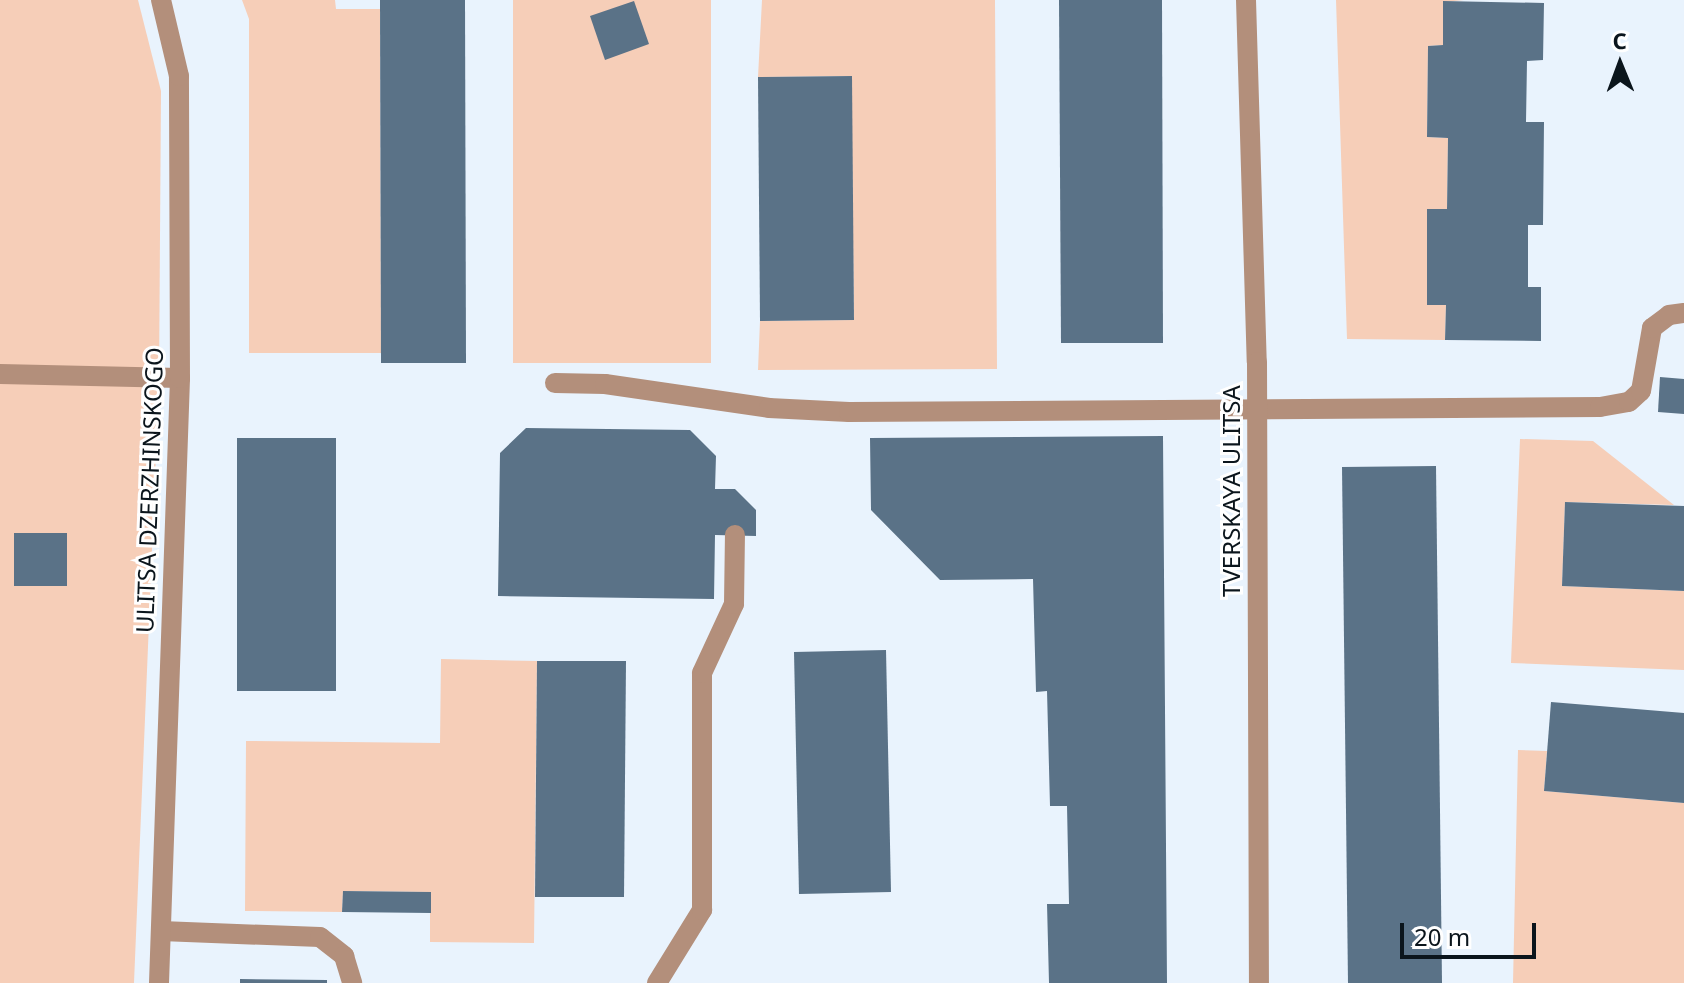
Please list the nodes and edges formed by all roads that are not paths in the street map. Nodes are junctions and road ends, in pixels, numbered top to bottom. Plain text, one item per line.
1 (161, 0) edge
2 (1246, 0) edge
3 (1684, 313) edge
4 (0, 374) edge
5 (180, 378) junction
6 (555, 383) dead end
7 (1257, 409) junction
8 (735, 535) dead end
9 (161, 931) junction
10 (159, 983) edge
11 (352, 983) edge
12 (657, 983) edge
13 (1259, 983) edge

1 - 5 street, ULITSA DZERZHINSKOGO
2 - 7 street, TVERSKAYA ULITSA
3 - 7 street
4 - 5 street
5 - 9 street, ULITSA DZERZHINSKOGO
6 - 7 street
7 - 13 street, TVERSKAYA ULITSA
8 - 12 street
9 - 10 street, ULITSA DZERZHINSKOGO
9 - 11 street

